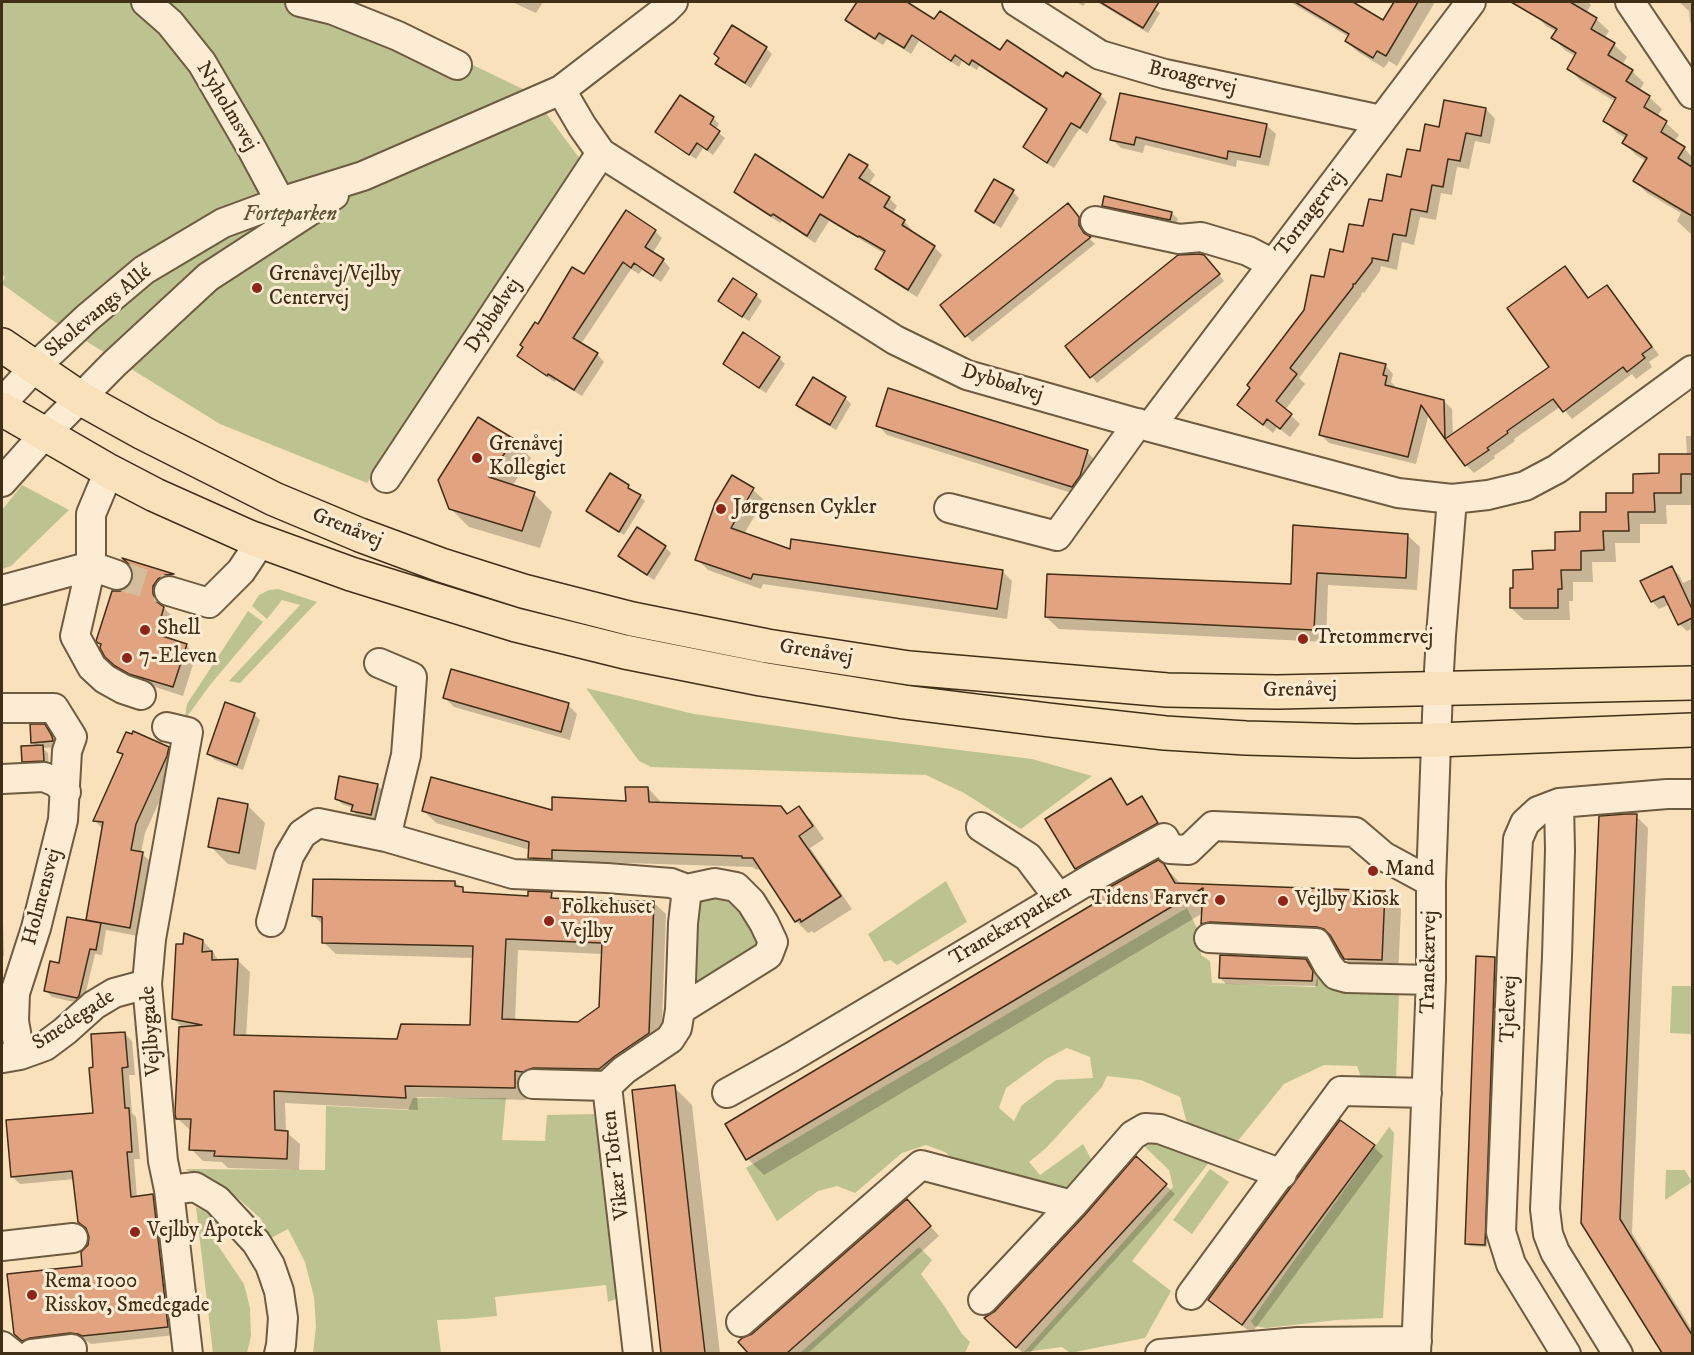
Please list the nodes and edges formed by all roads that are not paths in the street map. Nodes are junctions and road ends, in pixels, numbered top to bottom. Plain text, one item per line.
1 (146, 2) edge
2 (300, 2) edge
3 (673, 2) edge
4 (1017, 2) edge
5 (1471, 2) edge
6 (1630, 2) edge
7 (334, 6) edge
8 (457, 65) dead end
9 (561, 90) junction
10 (1692, 94) edge
11 (1382, 120) junction
12 (601, 153) junction
13 (286, 212) junction
14 (1095, 221) dead end
15 (1273, 264) junction
16 (2, 345) edge
17 (34, 368) junction
18 (1692, 370) edge
19 (80, 398) junction
20 (2, 404) edge
21 (2, 409) edge
22 (1144, 425) junction
23 (45, 435) junction
24 (108, 471) junction
25 (386, 478) dead end
26 (2, 482) edge
27 (1452, 499) junction
28 (949, 507) dead end
29 (261, 541) junction
30 (91, 566) junction
31 (117, 574) tunnel mouth
32 (2, 590) edge
33 (169, 591) tunnel mouth
34 (379, 663) dead end
35 (1692, 683) edge
36 (1438, 689) junction
37 (141, 695) dead end
38 (2, 708) edge
39 (166, 727) dead end
40 (1692, 730) edge
41 (1436, 740) junction
42 (2, 778) edge
43 (66, 792) junction
44 (1692, 794) edge
45 (1559, 803) junction
46 (981, 827) dead end
47 (386, 837) junction
48 (1431, 882) junction
49 (687, 889) junction
50 (1059, 898) junction
51 (271, 922) dead end
52 (1209, 938) dead end
53 (12, 968) edge
54 (1431, 980) junction
55 (147, 984) junction
56 (680, 1010) junction
57 (11, 1057) edge
58 (533, 1084) dead end
59 (608, 1086) junction
60 (727, 1093) dead end
61 (1426, 1093) junction
62 (1282, 1174) junction
63 (169, 1190) junction
64 (1072, 1205) junction
65 (73, 1238) dead end
66 (2, 1246) edge
67 (1191, 1295) dead end
68 (982, 1300) dead end
69 (741, 1322) dead end
70 (2, 1346) edge
71 (1416, 1347) edge
72 (72, 1349) dead end
73 (12, 1353) edge
74 (32, 1353) edge
75 (188, 1353) edge
76 (279, 1353) edge
77 (638, 1353) edge
78 (1160, 1353) edge
79 (1566, 1353) edge
80 (1618, 1353) edge

1 - 13 street, Nyholmsvej
2 - 7 street
3 - 9 street, Skolevangs Allé
4 - 11 street, Broagervej
5 - 11 street, Tornagervej
6 - 10 street
7 - 8 street
9 - 12 street, Dybbølvej
9 - 13 street, Skolevangs Allé
11 - 15 street, Tornagervej
12 - 22 street, Dybbølvej
12 - 25 street, Dybbølvej
13 - 17 street, Skolevangs Allé
13 - 19 street, Skolevangs Allé
14 - 15 street
15 - 22 street, Tornagervej
16 - 17 main road, Grenåvej
17 - 19 main road, Grenåvej
17 - 20 street, Skolevangs Allé
18 - 27 street
19 - 23 street, Skolevangs Allé
19 - 36 main road, Grenåvej
21 - 23 main road, Grenåvej
22 - 27 street, Dybbølvej
22 - 28 street, Tornagervej
23 - 24 main road, Grenåvej
23 - 26 street, Skolevangs Allé
24 - 29 main road, Grenåvej
24 - 30 street
27 - 36 street, Tranekærvej
29 - 33 street
29 - 41 main road, Grenåvej
30 - 31 street
30 - 32 street
30 - 37 street
34 - 47 street
35 - 36 main road, Grenåvej
36 - 41 street, Tranekærvej
38 - 43 street, Holmensvej
39 - 55 street, Vejlbygade
40 - 41 main road, Grenåvej
41 - 48 street, Tranekærvej
42 - 43 street
43 - 53 street, Holmensvej
44 - 45 street, Tjelevej
45 - 79 street, Tjelevej
45 - 80 street
46 - 50 street
47 - 49 street
47 - 51 street
48 - 50 street, Tranekærparken
48 - 54 street, Tranekærvej
49 - 56 street, Vikær Toften
49 - 56 street
50 - 60 street, Tranekærparken
52 - 54 street
53 - 57 street, Holmensvej
54 - 61 street, Tranekærvej
55 - 57 street, Smedegade
55 - 63 street, Vejlbygade
56 - 59 street, Vikær Toften
58 - 59 street
59 - 77 street, Vikær Toften
61 - 62 street
61 - 71 street, Tranekærvej
62 - 64 street
62 - 67 street
63 - 75 street, Vejlbygade
63 - 76 street
64 - 68 street
64 - 69 street
65 - 66 street
70 - 73 street
71 - 78 street
72 - 74 street

